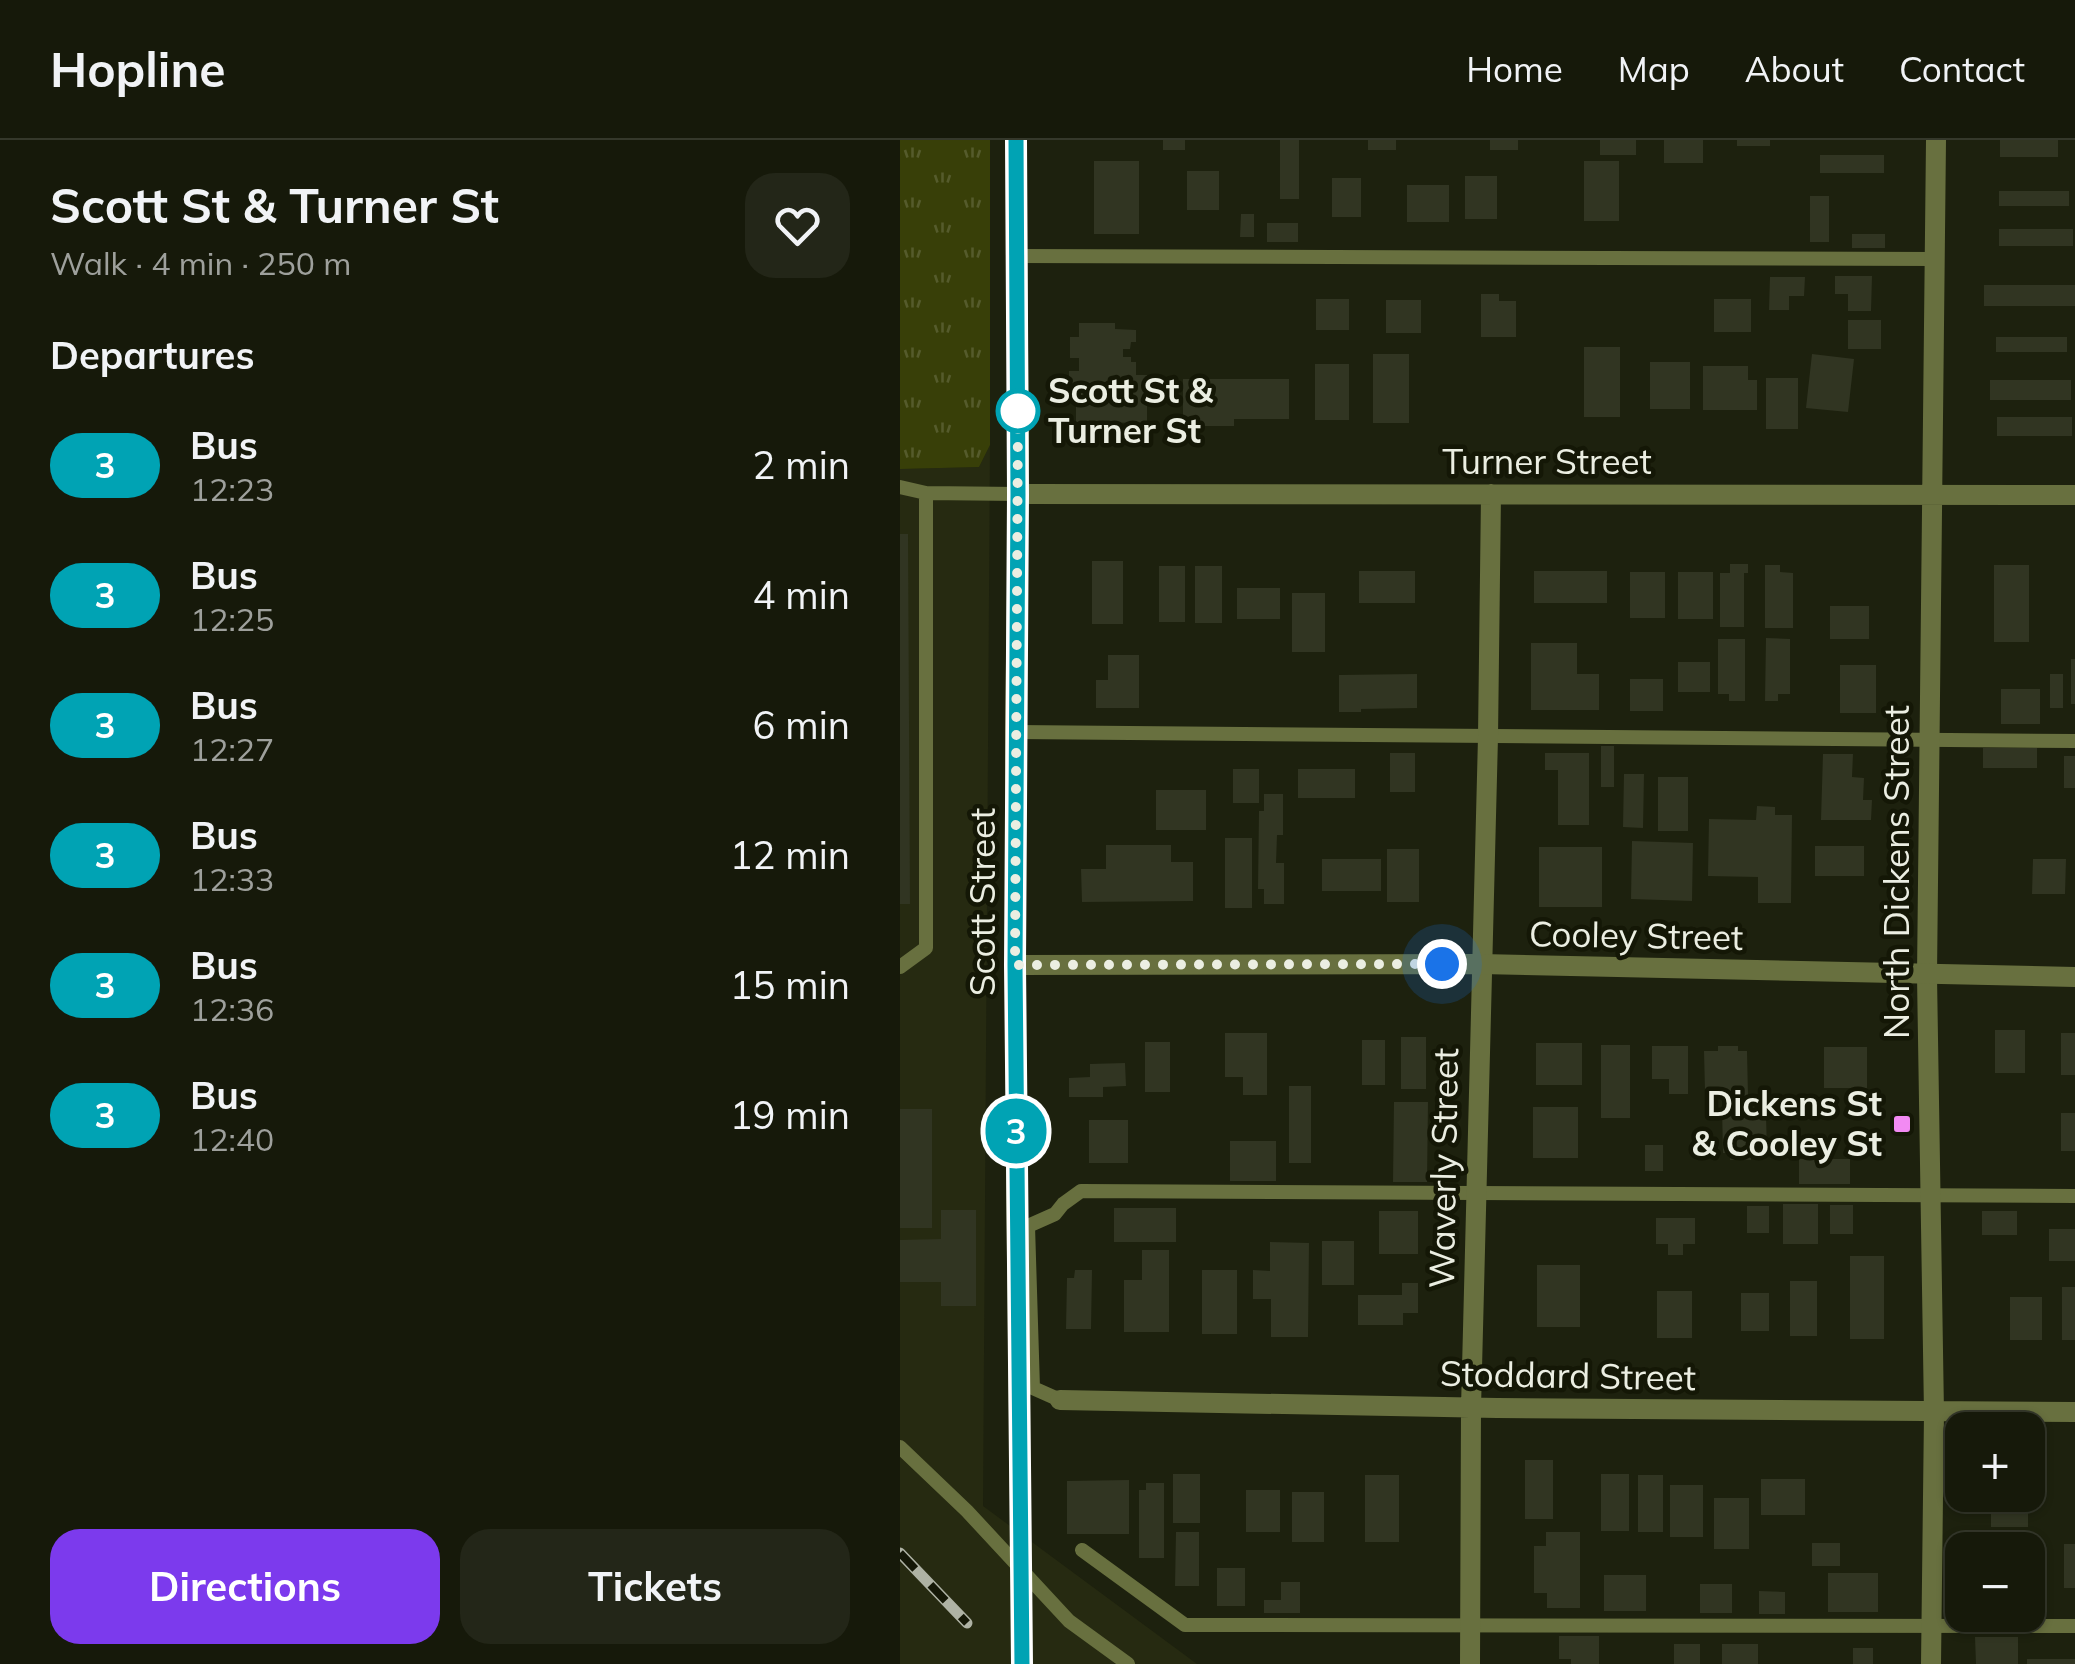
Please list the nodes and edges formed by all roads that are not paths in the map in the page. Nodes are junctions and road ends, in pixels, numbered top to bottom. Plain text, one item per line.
1 (1016, 140) edge
2 (1936, 140) edge
3 (1016, 256) junction
4 (1936, 260) junction
5 (900, 487) edge
6 (926, 493) junction
7 (1018, 494) junction
8 (1491, 494) junction
9 (1933, 495) junction
10 (2075, 495) edge
11 (1015, 732) junction
12 (1488, 737) junction
13 (2075, 740) edge
14 (1930, 741) junction
15 (1481, 964) junction
16 (1015, 965) junction
17 (900, 967) edge
18 (1927, 976) junction
19 (2075, 977) edge
20 (1476, 1193) junction
21 (1930, 1196) junction
22 (2075, 1196) edge
23 (1060, 1400) joint
24 (1471, 1408) junction
25 (1934, 1412) junction
26 (2075, 1412) edge
27 (900, 1447) edge
28 (1082, 1550) dead end
29 (1471, 1625) junction
30 (1931, 1626) junction
31 (2075, 1626) edge
32 (1022, 1664) edge
33 (1128, 1664) edge
34 (1470, 1664) edge
35 (1931, 1664) edge

1 - 3 street, Scott Street
2 - 4 street, North Dickens Street
3 - 4 lane
3 - 7 street, Scott Street
4 - 9 street, North Dickens Street
5 - 6 lane
6 - 7 lane
6 - 17 lane
7 - 8 street, Turner Street
7 - 11 street, Scott Street
8 - 9 street, Turner Street
8 - 12 street, Waverly Street
9 - 10 street, Turner Street
9 - 14 street, North Dickens Street
11 - 12 lane
11 - 16 street, Scott Street
12 - 14 lane
12 - 15 street, Waverly Street
13 - 14 lane
14 - 18 street, North Dickens Street
15 - 16 street, Cooley Street
15 - 18 street, Cooley Street
15 - 20 street, Waverly Street
16 - 32 street, Scott Street, bridge
18 - 19 street, Cooley Street
18 - 21 street, North Dickens Street
20 - 21 lane
20 - 23 lane
20 - 24 street, Waverly Street
21 - 22 lane
21 - 25 street, North Dickens Street
23 - 24 street, Stoddard Street
24 - 25 street, Stoddard Street
24 - 29 street, Waverly Street
25 - 26 street, Stoddard Street
25 - 30 street, North Dickens Street
27 - 33 lane
28 - 29 lane
29 - 30 lane
29 - 34 street, Waverly Street
30 - 31 lane
30 - 35 street, North Dickens Street

